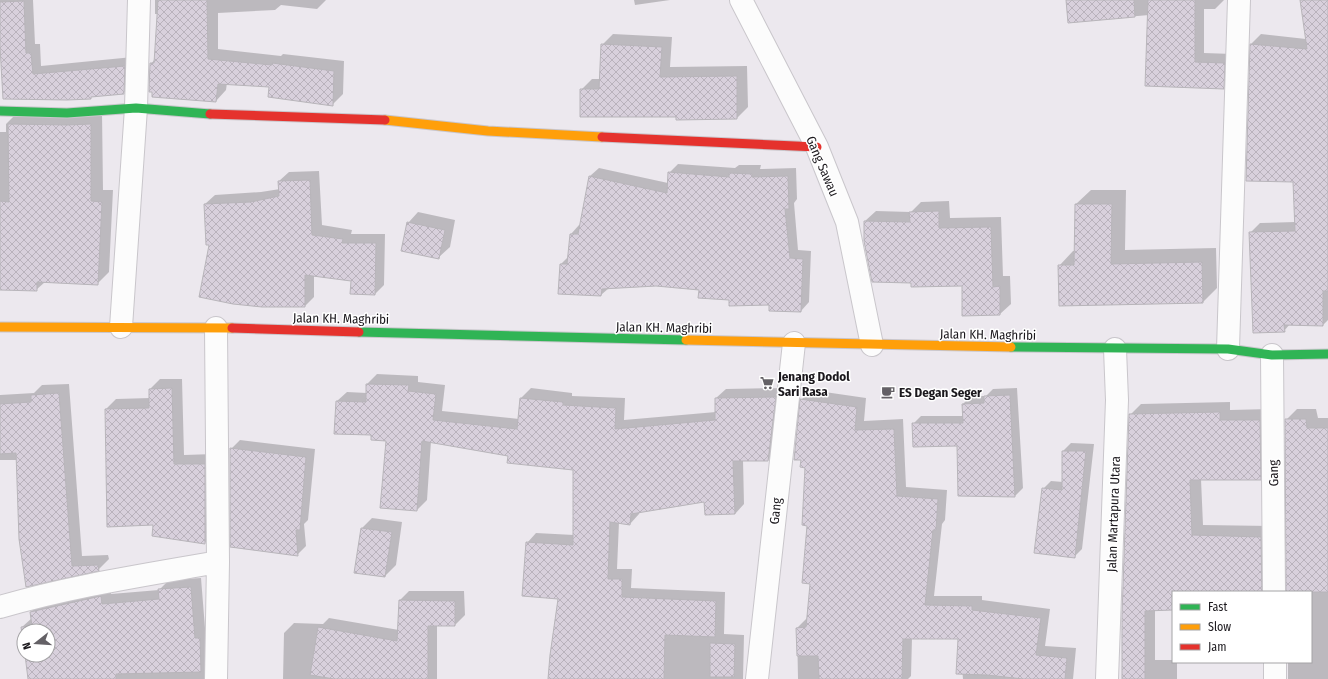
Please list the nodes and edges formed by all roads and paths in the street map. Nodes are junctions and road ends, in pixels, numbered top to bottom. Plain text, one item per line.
1 (139, 0) edge
2 (741, 0) edge
3 (1239, 0) edge
4 (136, 108) junction
5 (0, 111) edge
6 (817, 147) junction
7 (0, 327) edge
8 (121, 327) junction
9 (216, 328) junction
10 (794, 343) junction
11 (872, 345) junction
12 (1115, 349) junction
13 (1228, 349) junction
14 (1272, 354) junction
15 (1328, 354) edge
16 (218, 562) junction
17 (1274, 591) edge
18 (0, 607) edge
19 (1275, 663) edge
20 (216, 679) edge
21 (757, 679) edge
22 (1107, 679) edge
23 (1275, 679) edge

1 - 4 street
2 - 6 street, Gang Sawau
3 - 13 street
4 - 5 main road
4 - 6 main road
4 - 8 street
6 - 11 street, Gang Sawau
7 - 8 main road, Jalan KH. Maghribi
8 - 9 main road, Jalan KH. Maghribi
9 - 10 main road, Jalan KH. Maghribi
9 - 16 street
10 - 11 main road, Jalan KH. Maghribi
10 - 21 street, Gang
11 - 12 main road, Jalan KH. Maghribi
12 - 13 main road, Jalan KH. Maghribi
12 - 22 street, Jalan Martapura Utara
13 - 14 main road, Jalan KH. Maghribi
14 - 15 main road, Jalan KH. Maghribi
14 - 17 street, Gang
16 - 18 street
16 - 20 street
19 - 23 street

